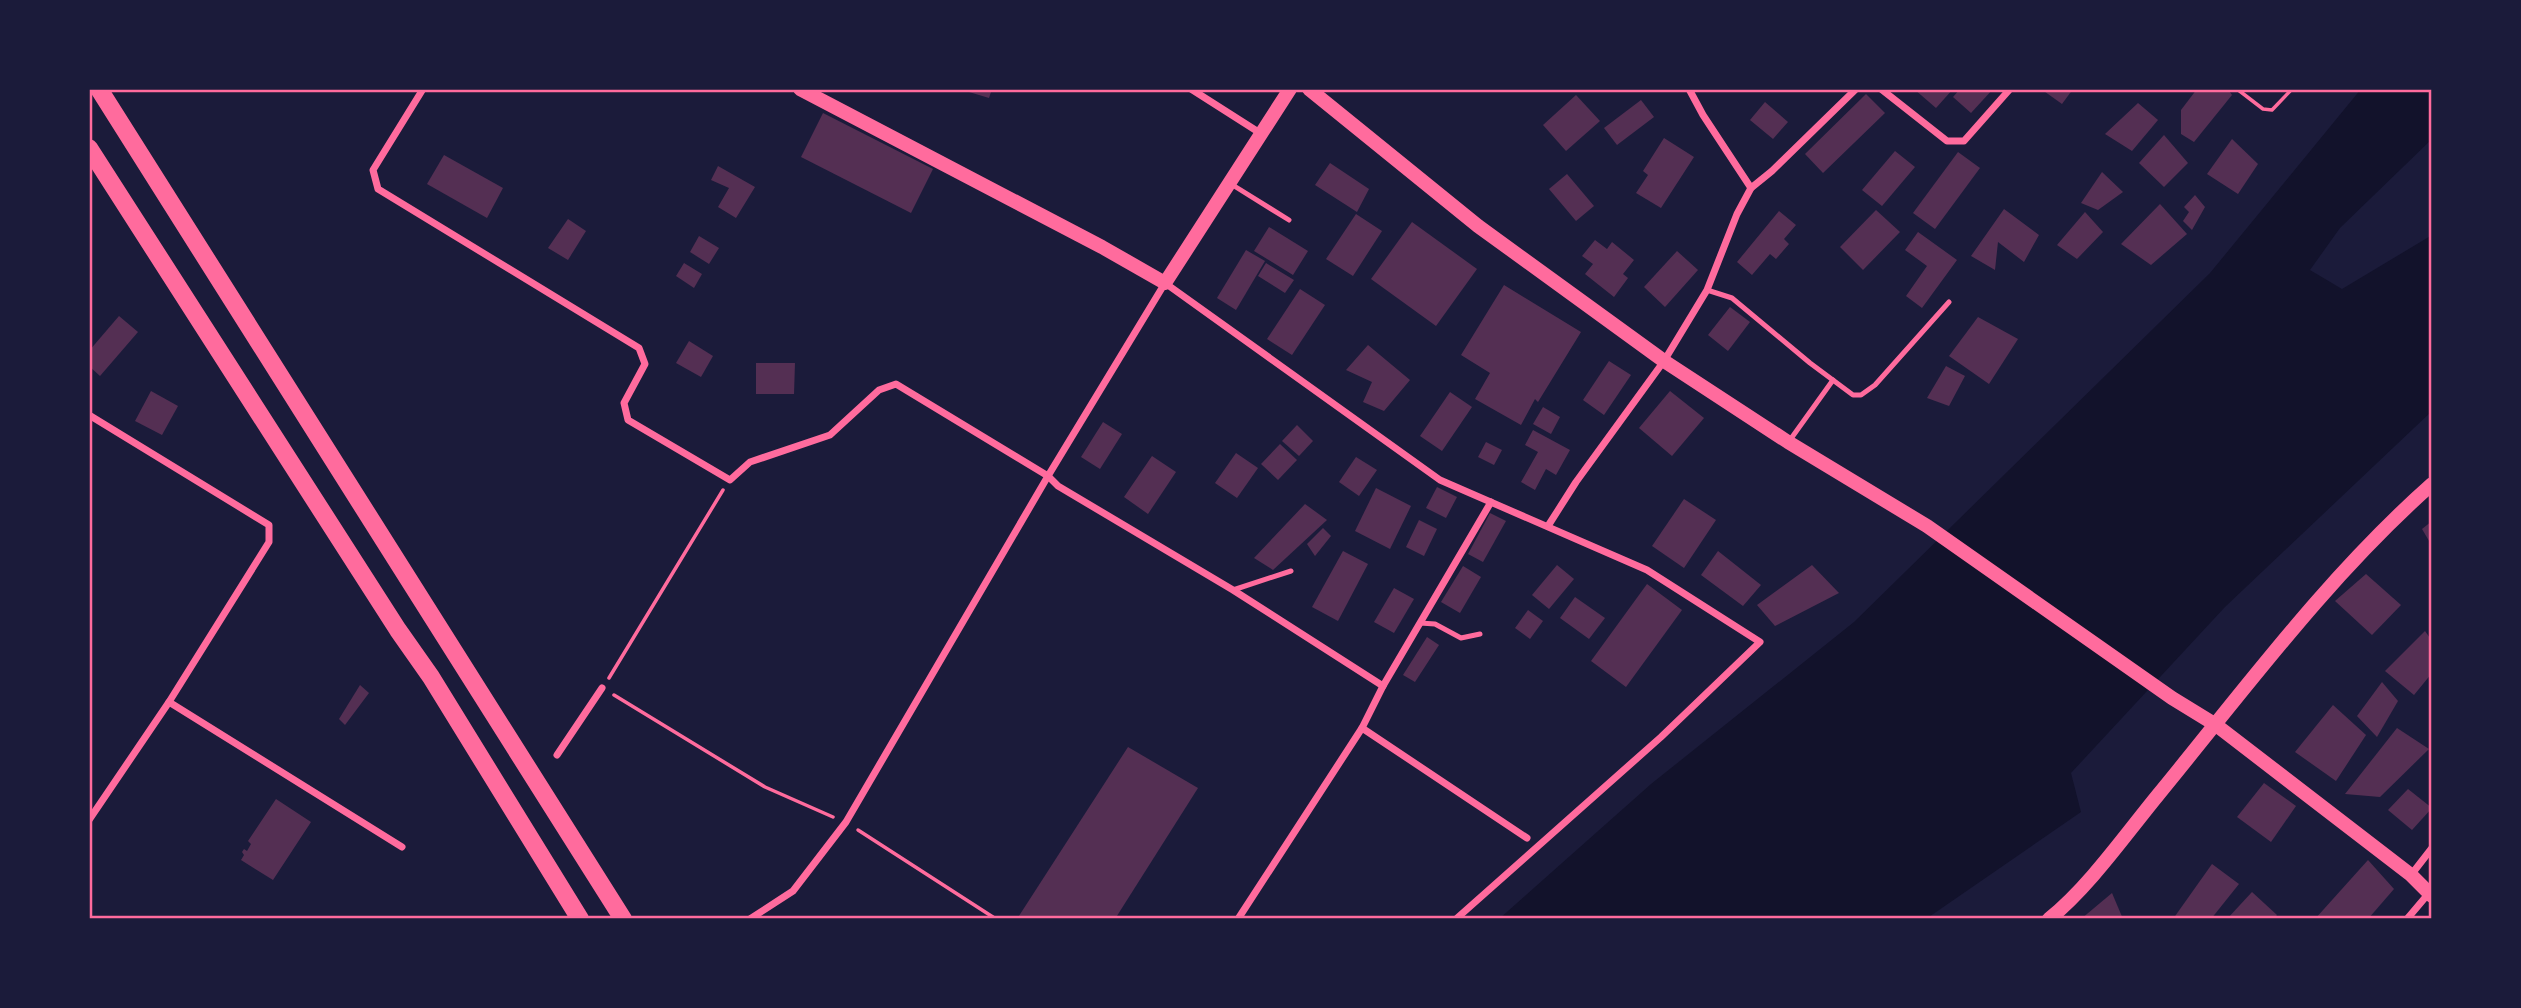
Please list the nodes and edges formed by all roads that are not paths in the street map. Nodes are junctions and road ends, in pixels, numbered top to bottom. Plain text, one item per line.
1 (99, 89) edge
2 (423, 89) edge
3 (800, 89) edge
4 (1191, 89) edge
5 (1290, 89) edge
6 (1309, 89) edge
7 (1689, 89) edge
8 (1856, 89) edge
9 (1881, 89) edge
10 (2010, 89) edge
11 (1260, 133) junction
12 (89, 148) edge
13 (1229, 182) junction
14 (1751, 188) junction
15 (1289, 220) dead end
16 (1165, 283) junction
17 (1707, 290) junction
18 (1949, 302) dead end
19 (1664, 361) junction
20 (1833, 380) junction
21 (89, 415) edge
22 (1788, 442) junction
23 (1048, 476) junction
24 (2432, 484) edge
25 (1491, 502) junction
26 (1548, 526) junction
27 (1291, 571) dead end
28 (1233, 590) junction
29 (1420, 623) junction
30 (1480, 634) dead end
31 (1383, 686) junction
32 (602, 688) road end
33 (169, 702) junction
34 (2216, 725) junction
35 (1362, 728) junction
36 (557, 755) dead end
37 (89, 820) edge
38 (1527, 838) dead end
39 (402, 847) dead end
40 (2432, 848) edge
41 (2411, 875) junction
42 (2430, 894) edge
43 (580, 919) edge
44 (623, 919) edge
45 (750, 919) edge
46 (1238, 919) edge
47 (1456, 919) edge
48 (2049, 919) edge
49 (2407, 919) edge

1 - 44 highway
2 - 23 street
3 - 16 main road
4 - 11 street
5 - 11 main road
6 - 19 main road
7 - 14 street
8 - 14 street
9 - 10 street
11 - 13 main road
12 - 43 highway
13 - 15 lane
13 - 16 main road
14 - 17 street
16 - 23 street
16 - 25 street
17 - 19 street
17 - 20 lane
18 - 20 lane
19 - 22 main road
19 - 26 street
20 - 22 lane
21 - 33 street
22 - 34 main road
23 - 28 street
23 - 45 street
24 - 34 main road
25 - 26 street
25 - 29 street
26 - 47 street
27 - 28 lane
28 - 31 street
29 - 30 lane
29 - 31 street
31 - 35 street
32 - 36 street
33 - 37 street
33 - 39 street
34 - 41 main road
34 - 48 main road
35 - 38 street
35 - 46 street
40 - 41 street
41 - 42 main road
42 - 49 street

